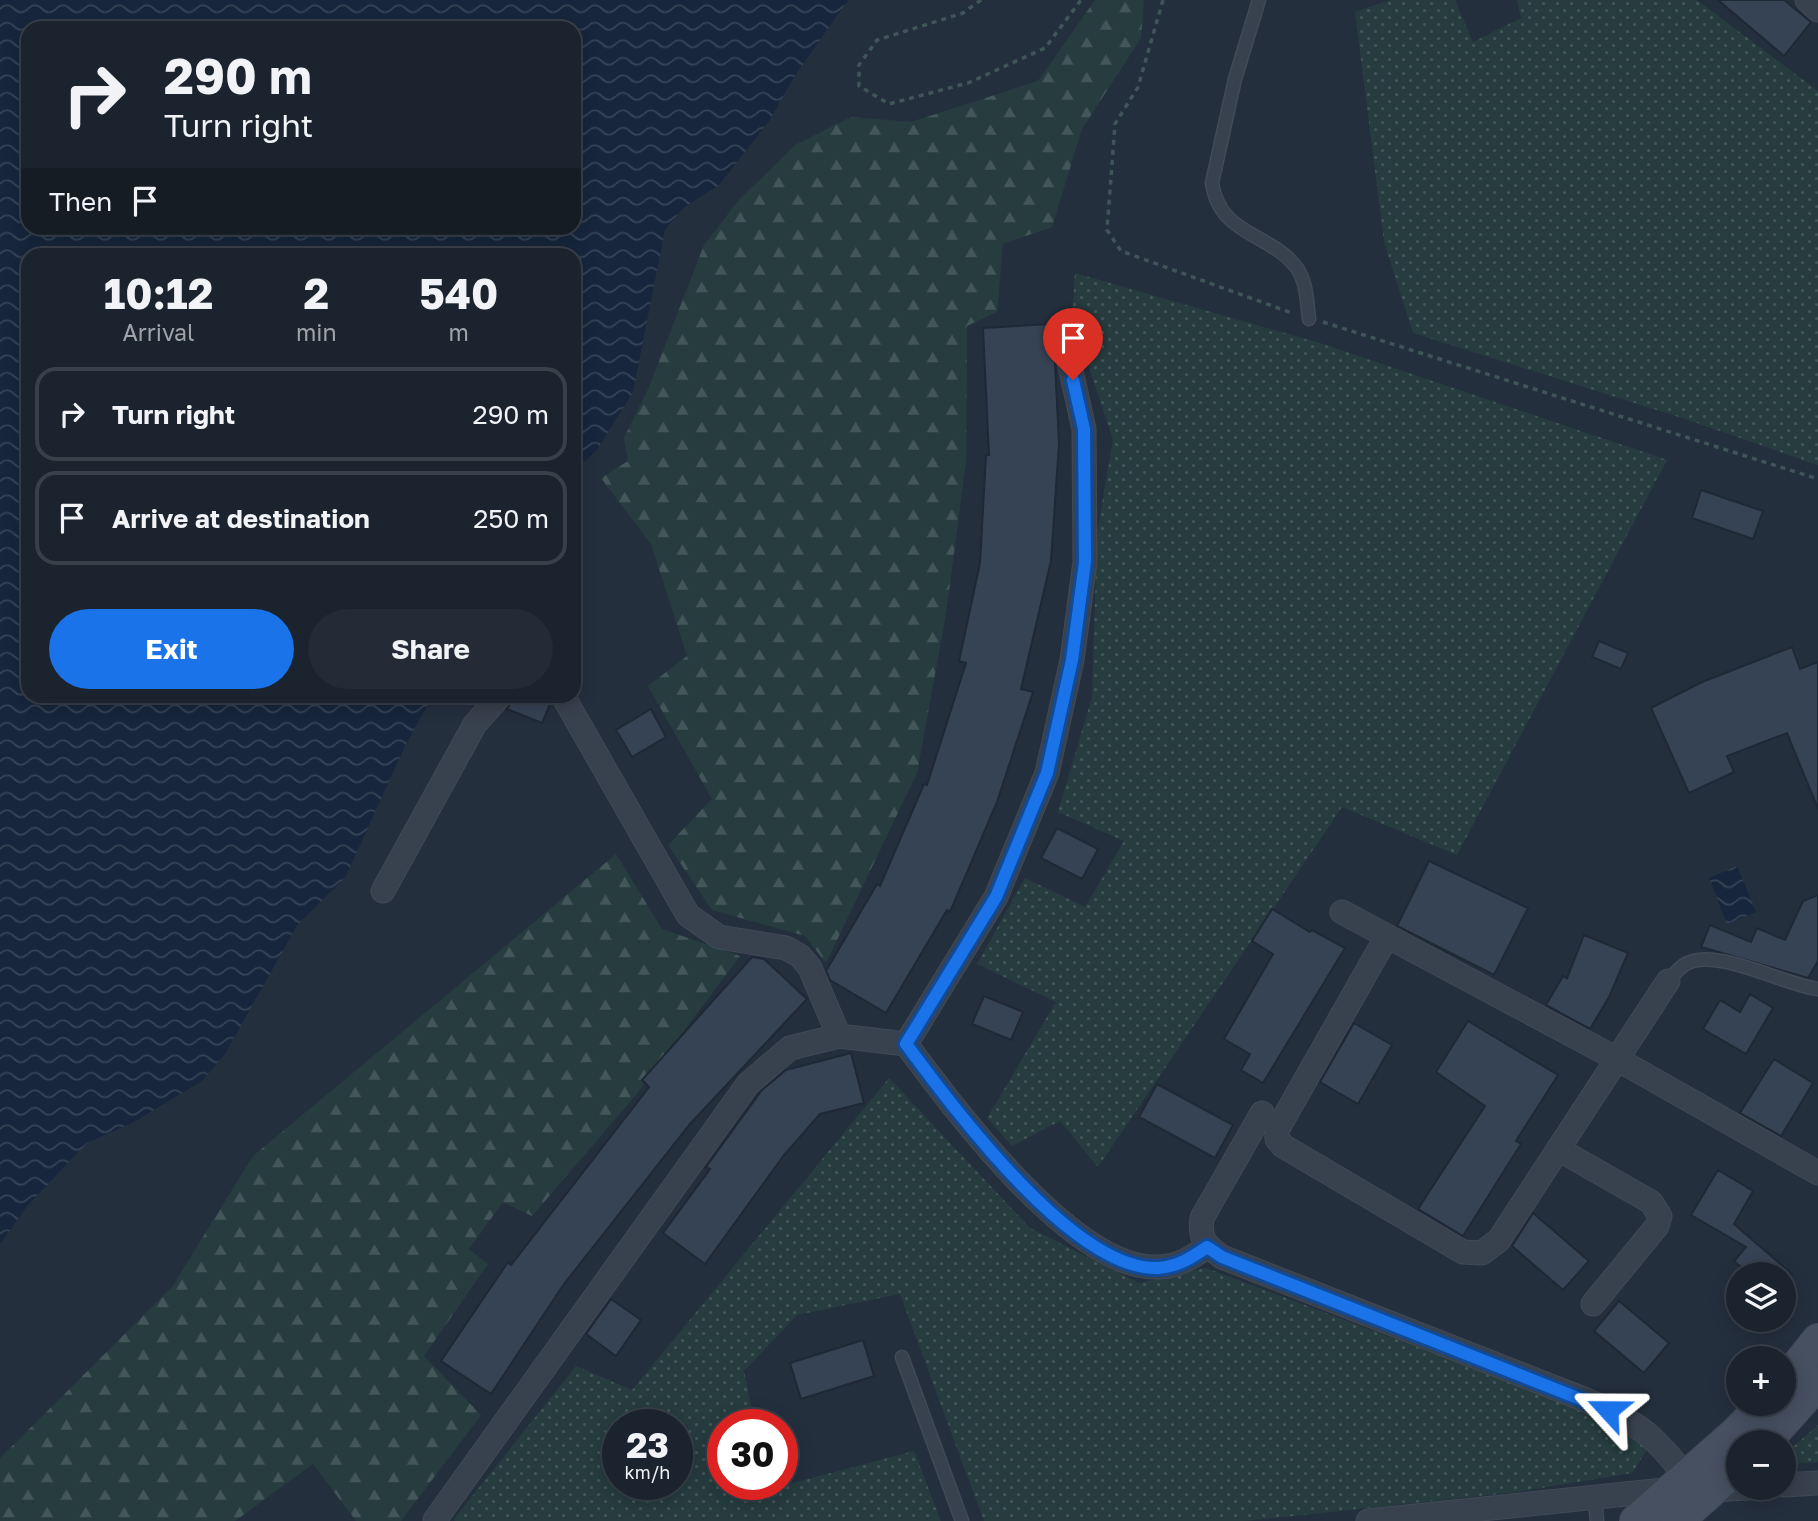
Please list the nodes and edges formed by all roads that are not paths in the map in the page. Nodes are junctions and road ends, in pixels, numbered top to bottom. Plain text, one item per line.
1 (1259, 0) edge
2 (1807, 0) edge
3 (1818, 10) edge
4 (1309, 319) road end
5 (1062, 331) dead end
6 (494, 703) edge
7 (567, 703) edge
8 (383, 891) dead end
9 (1342, 912) dead end
10 (1387, 936) junction
11 (1668, 981) joint
12 (1818, 989) edge
13 (839, 1036) junction
14 (906, 1044) junction
15 (1617, 1059) junction
16 (1262, 1113) dead end
17 (1558, 1149) junction
18 (1818, 1173) edge
19 (1207, 1247) junction
20 (1592, 1304) dead end
21 (1818, 1340) edge
22 (902, 1357) dead end
23 (1796, 1368) edge
24 (1818, 1383) edge
25 (1753, 1416) edge
26 (1776, 1430) edge
27 (1726, 1472) edge
28 (1818, 1483) edge
29 (1796, 1484) edge
30 (1690, 1485) junction
31 (1726, 1487) edge
32 (1596, 1510) edge
33 (435, 1520) edge
34 (962, 1521) edge
35 (1368, 1521) edge
36 (1636, 1521) edge
37 (1677, 1521) edge

1 - 4 lane
2 - 3 street
5 - 14 street
6 - 8 street
7 - 13 street
9 - 10 street
10 - 15 street
10 - 17 street
11 - 12 lane
11 - 15 street
13 - 14 street
13 - 33 street
14 - 19 street
15 - 17 street
15 - 18 street
16 - 19 street
17 - 20 street
19 - 30 street
21 - 23 main road
22 - 34 lane
24 - 26 main road
25 - 30 main road
27 - 30 main road
28 - 29 street
30 - 31 street
30 - 32 street
30 - 36 main road
30 - 37 main road
32 - 35 street

